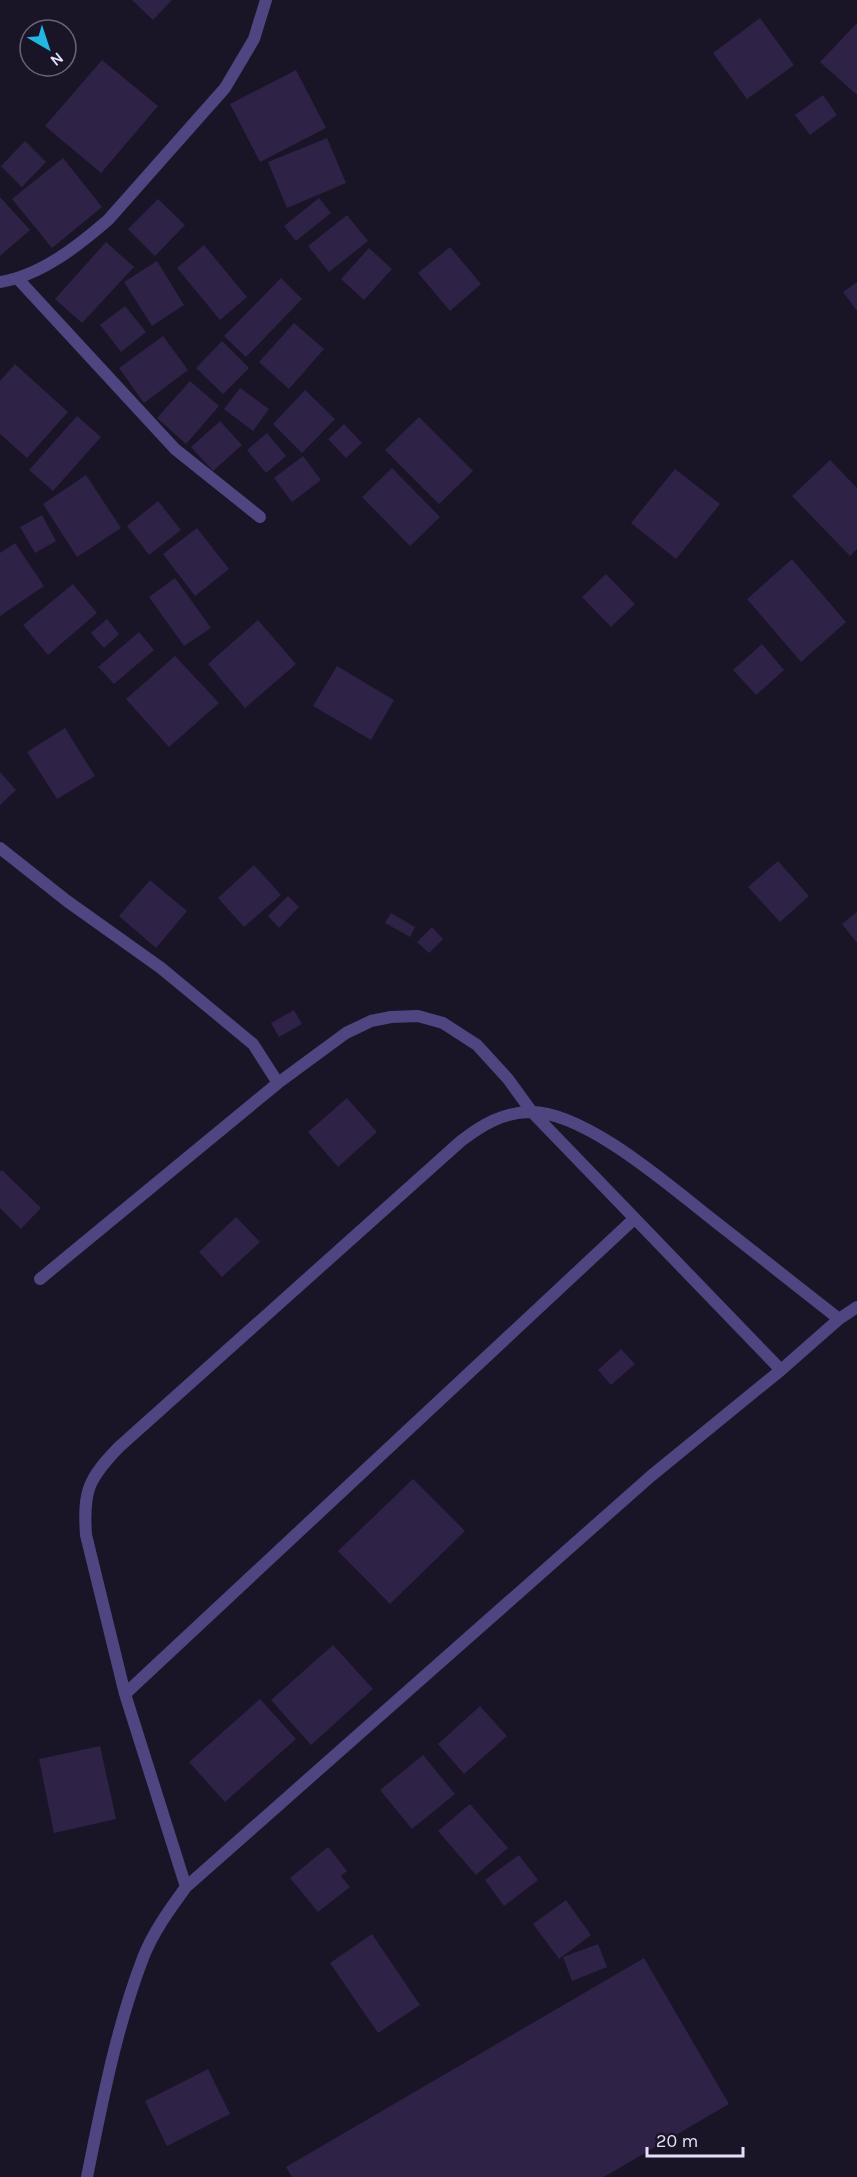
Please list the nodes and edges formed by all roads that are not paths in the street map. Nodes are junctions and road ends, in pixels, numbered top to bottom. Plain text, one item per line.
1 (266, 0) edge
2 (18, 279) junction
3 (0, 282) edge
4 (260, 517) dead end
5 (0, 848) edge
6 (278, 1083) junction
7 (532, 1112) junction
8 (634, 1219) junction
9 (40, 1279) dead end
10 (857, 1307) edge
11 (839, 1319) junction
12 (781, 1370) junction
13 (125, 1694) junction
14 (186, 1887) junction
15 (87, 2177) edge

1 - 2 street
2 - 3 street
2 - 4 street
5 - 6 street
6 - 7 street
6 - 9 street
7 - 8 street
7 - 11 street
7 - 13 street
8 - 12 street
8 - 13 street
10 - 11 street
11 - 12 street
12 - 14 street
13 - 14 street
14 - 15 street

